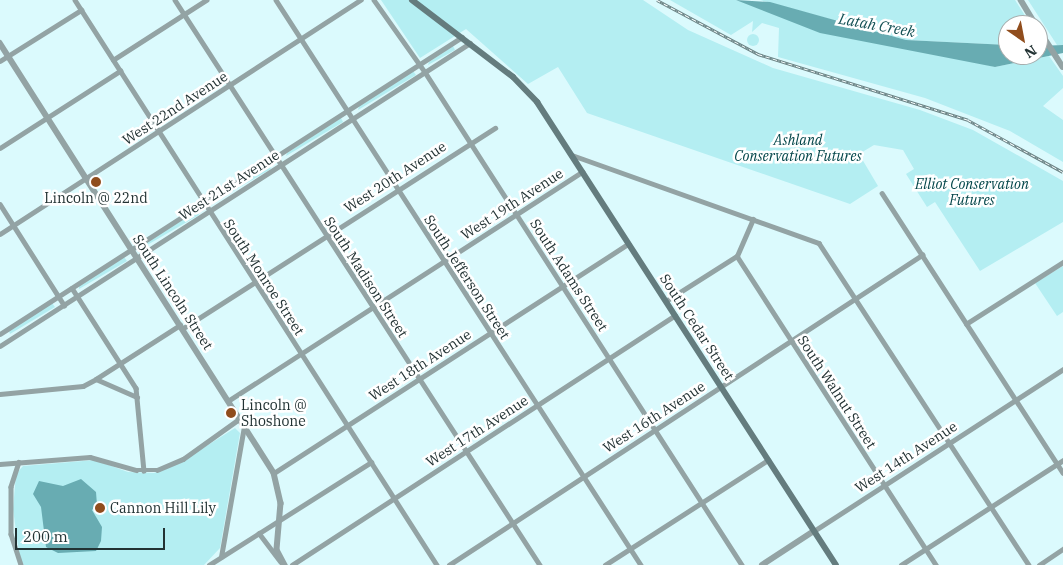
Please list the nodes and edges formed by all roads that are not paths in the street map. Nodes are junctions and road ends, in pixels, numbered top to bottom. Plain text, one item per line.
1 (75, 0) edge
2 (175, 0) edge
3 (206, 0) edge
4 (276, 0) edge
5 (361, 0) edge
6 (374, 0) edge
7 (412, 0) edge
8 (1021, 0) edge
9 (81, 10) junction
10 (184, 14) junction
11 (1030, 15) edge
12 (463, 36) junction
13 (301, 40) junction
14 (0, 43) edge
15 (471, 43) junction
16 (1048, 43) edge
17 (8, 56) junction
18 (113, 60) junction
19 (0, 61) edge
20 (419, 64) junction
21 (1063, 67) edge
22 (120, 71) junction
23 (425, 72) junction
24 (230, 86) junction
25 (347, 110) junction
26 (48, 117) junction
27 (352, 119) junction
28 (495, 128) dead end
29 (158, 133) junction
30 (470, 142) junction
31 (0, 148) edge
32 (571, 155) junction
33 (275, 156) junction
34 (281, 165) junction
35 (582, 172) junction
36 (86, 179) junction
37 (397, 188) junction
38 (882, 193) dead end
39 (203, 203) junction
40 (0, 204) edge
41 (208, 212) junction
42 (516, 214) junction
43 (752, 219) junction
44 (14, 225) junction
45 (0, 234) edge
46 (325, 236) junction
47 (628, 244) junction
48 (131, 250) junction
49 (922, 255) junction
50 (737, 256) junction
51 (136, 258) junction
52 (444, 261) junction
53 (1063, 262) edge
54 (254, 281) junction
55 (563, 286) junction
56 (72, 288) junction
57 (77, 296) junction
58 (59, 297) junction
59 (855, 298) junction
60 (666, 301) junction
61 (64, 305) junction
62 (373, 308) junction
63 (674, 315) junction
64 (966, 324) junction
65 (181, 327) junction
66 (0, 333) edge
67 (490, 333) junction
68 (790, 341) junction
69 (7, 342) junction
70 (0, 346) edge
71 (300, 354) junction
72 (609, 358) junction
73 (120, 364) junction
74 (1063, 369) edge
75 (420, 379) junction
76 (96, 380) junction
77 (720, 386) junction
78 (0, 394) edge
79 (137, 397) junction
80 (1016, 400) junction
81 (228, 401) junction
82 (536, 405) junction
83 (239, 419) junction
84 (348, 426) junction
85 (244, 427) junction
86 (654, 430) junction
87 (950, 443) junction
88 (466, 452) junction
89 (768, 460) junction
90 (1063, 460) edge
91 (19, 462) junction
92 (371, 462) junction
93 (1057, 463) junction
94 (0, 464) edge
95 (144, 471) junction
96 (1063, 473) edge
97 (274, 474) junction
98 (583, 476) junction
99 (884, 486) junction
100 (395, 498) junction
101 (701, 503) junction
102 (992, 507) junction
103 (279, 521) junction
104 (512, 523) junction
105 (814, 531) junction
106 (259, 533) junction
107 (630, 548) junction
108 (926, 549) junction
109 (1063, 549) edge
110 (221, 558) junction
111 (21, 565) edge
112 (209, 565) edge
113 (284, 565) edge
114 (292, 565) edge
115 (437, 565) edge
116 (449, 565) edge
117 (540, 565) edge
118 (605, 565) edge
119 (641, 565) edge
120 (742, 565) edge
121 (762, 565) edge
122 (836, 565) edge
123 (901, 565) edge
124 (936, 565) edge
125 (1028, 565) edge
126 (1039, 565) edge

1 - 9 street, South Monroe Street
2 - 10 street, South Madison Street
3 - 10 street
4 - 13 street, South Jefferson Street
5 - 13 street, West 22nd Avenue
6 - 20 street, South Adams Street
7 - 12 main road, South Cedar Street
8 - 11 street
9 - 17 street
9 - 18 street, South Monroe Street
10 - 18 street
10 - 24 street, South Madison Street
12 - 15 main road, South Cedar Street
12 - 20 street, West 21st Avenue
13 - 24 street, West 22nd Avenue
13 - 25 street, South Jefferson Street
14 - 17 street, South Lincoln Street
15 - 23 street, West 21st Avenue
15 - 32 main road, South Cedar Street
16 - 21 street
17 - 19 street
17 - 26 street, South Lincoln Street
18 - 22 street, South Monroe Street
20 - 23 street, South Adams Street
20 - 25 street, West 21st Avenue
22 - 26 street
22 - 29 street, South Monroe Street
23 - 27 street, West 21st Avenue
23 - 30 street, South Adams Street
24 - 29 street, West 22nd Avenue
24 - 33 street, South Madison Street
25 - 27 street, South Jefferson Street
25 - 33 street, West 21st Avenue
26 - 31 street
26 - 36 street, South Lincoln Street
27 - 34 street, West 21st Avenue
27 - 37 street, South Jefferson Street
28 - 30 street, West 20th Avenue
29 - 36 street, West 22nd Avenue
29 - 39 street, South Monroe Street
30 - 37 street, West 20th Avenue
30 - 42 street, South Adams Street
32 - 35 main road, South Cedar Street
32 - 43 street
33 - 34 street, South Madison Street
33 - 39 street, West 21st Avenue
34 - 41 street, West 21st Avenue
34 - 46 street, South Madison Street
35 - 42 street, West 19th Avenue
35 - 47 main road, South Cedar Street
36 - 44 street, West 22nd Avenue
36 - 48 street, South Lincoln Street
37 - 46 street, West 20th Avenue
37 - 52 street, South Jefferson Street
38 - 49 street
39 - 41 street, South Monroe Street
39 - 48 street, West 21st Avenue
40 - 44 street
41 - 51 street, West 21st Avenue
41 - 54 street, South Monroe Street
42 - 52 street, West 19th Avenue
42 - 55 street, South Adams Street
43 - 50 street
43 - 59 street
44 - 45 street, West 22nd Avenue
44 - 58 street
46 - 54 street, West 20th Avenue
46 - 62 street, South Madison Street
47 - 55 street, West 18th Avenue
47 - 60 main road, South Cedar Street
48 - 51 street, South Lincoln Street
48 - 56 street, West 21st Avenue
49 - 59 street, West 16th Avenue
49 - 64 street
50 - 60 street
50 - 68 street, South Walnut Street
51 - 57 street, West 21st Avenue
51 - 65 street, South Lincoln Street
52 - 62 street, West 19th Avenue
52 - 67 street, South Jefferson Street
53 - 64 street
54 - 65 street, West 20th Avenue
54 - 71 street, South Monroe Street
55 - 67 street, West 18th Avenue
55 - 72 street, South Adams Street
56 - 57 street
56 - 58 street, West 21st Avenue
57 - 61 street, West 21st Avenue
57 - 73 street
58 - 61 street
58 - 66 street, West 21st Avenue
59 - 68 street, West 16th Avenue
59 - 87 street
60 - 63 main road, South Cedar Street
61 - 69 street, West 21st Avenue
62 - 71 street, West 19th Avenue
62 - 75 street, South Madison Street
63 - 72 street, West 17th Avenue
63 - 77 main road, South Cedar Street
64 - 80 street
65 - 73 street, West 20th Avenue
65 - 81 street, South Lincoln Street
66 - 69 street
67 - 75 street, West 18th Avenue
67 - 82 street, South Jefferson Street
68 - 77 street, West 16th Avenue
68 - 99 street, South Walnut Street
69 - 70 street, West 21st Avenue
71 - 81 street, West 19th Avenue
71 - 84 street, South Monroe Street
72 - 82 street, West 17th Avenue
72 - 86 street, South Adams Street
73 - 76 street, West 20th Avenue
73 - 79 street
74 - 80 street, West 14th Avenue
75 - 84 street, West 18th Avenue
75 - 88 street, South Madison Street
76 - 78 street, West 20th Avenue
76 - 79 street
77 - 86 street, West 16th Avenue
77 - 89 main road, South Cedar Street
79 - 95 street
80 - 87 street, West 14th Avenue
80 - 93 street
81 - 83 street, South Lincoln Street
82 - 88 street, West 17th Avenue
82 - 98 street, South Jefferson Street
83 - 85 street, South Lincoln Street
83 - 95 street
84 - 92 street, South Monroe Street
84 - 97 street, West 18th Avenue
85 - 97 street, South Lincoln Street
85 - 110 street
86 - 98 street, West 16th Avenue
86 - 101 street, South Adams Street
87 - 99 street, West 14th Avenue
87 - 102 street
88 - 100 street, West 17th Avenue
88 - 104 street, South Madison Street
89 - 101 street
89 - 105 main road, South Cedar Street
90 - 93 street
91 - 94 street
91 - 95 street
91 - 111 street
92 - 100 street, South Monroe Street
92 - 103 street
93 - 96 street
93 - 102 street
97 - 103 street, South Lincoln Street
98 - 104 street, West 16th Avenue
98 - 107 street, South Jefferson Street
99 - 105 street, West 14th Avenue
99 - 108 street, South Walnut Street
100 - 114 street, West 17th Avenue
100 - 115 street, South Monroe Street
101 - 107 street
101 - 120 street, South Adams Street
102 - 108 street
102 - 125 street
103 - 106 street
103 - 113 street, South Lincoln Street
104 - 116 street, West 16th Avenue
104 - 117 street, South Madison Street
105 - 121 street, West 14th Avenue
105 - 122 main road, South Cedar Street
106 - 110 street
106 - 113 street, South Lincoln Street
107 - 118 street
107 - 119 street, South Jefferson Street
108 - 123 street
108 - 124 street, South Walnut Street
109 - 126 street
110 - 112 street

